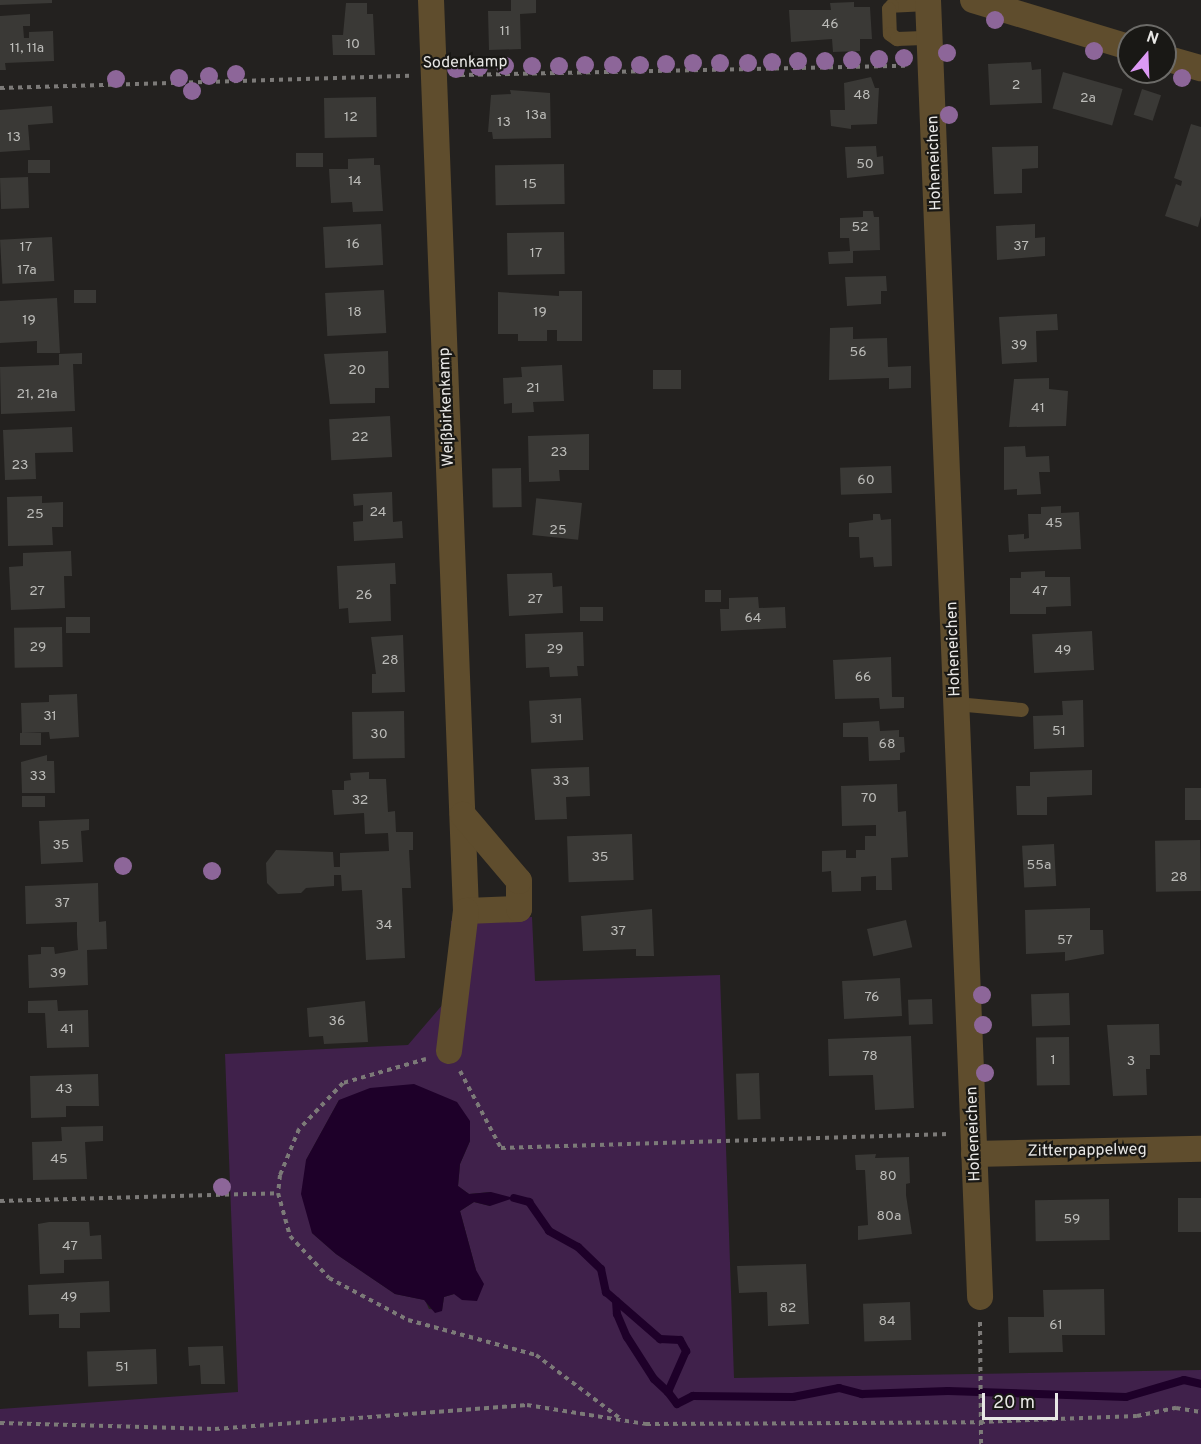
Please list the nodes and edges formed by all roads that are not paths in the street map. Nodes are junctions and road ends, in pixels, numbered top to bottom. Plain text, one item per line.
1 (431, 0) edge
2 (973, 0) edge
3 (928, 2) edge
4 (930, 38) junction
5 (1117, 43) edge
6 (1177, 61) edge
7 (1201, 68) edge
8 (956, 704) junction
9 (1022, 710) dead end
10 (463, 815) junction
11 (466, 911) junction
12 (449, 1052) road end
13 (974, 1144) junction
14 (1201, 1149) edge
15 (980, 1297) road end

1 - 10 street, Weißbirkenkamp
2 - 5 street
3 - 4 street, Hoheneichen
3 - 4 lane
4 - 8 street, Hoheneichen
6 - 7 street
8 - 9 lane
8 - 13 street, Hoheneichen
10 - 11 street, Weißbirkenkamp
10 - 11 street
11 - 12 street, Weißbirkenkamp
13 - 14 street, Zitterpappelweg
13 - 15 street, Hoheneichen

